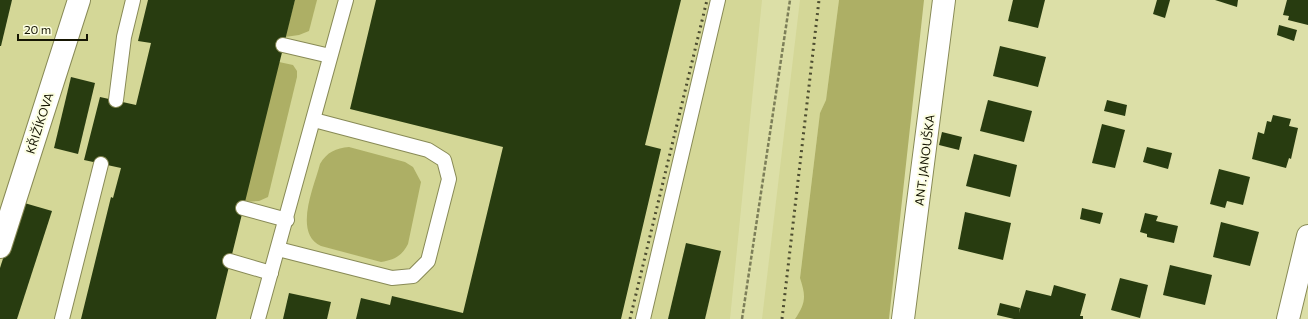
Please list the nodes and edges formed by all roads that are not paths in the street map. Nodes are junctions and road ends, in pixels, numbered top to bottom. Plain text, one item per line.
1 (79, 0) edge
2 (133, 0) edge
3 (346, 0) edge
4 (718, 0) edge
5 (944, 0) edge
6 (283, 45) dead end
7 (330, 56) junction
8 (116, 100) dead end
9 (314, 120) junction
10 (101, 164) dead end
11 (243, 208) dead end
12 (286, 220) junction
13 (1308, 236) edge
14 (0, 247) edge
15 (278, 249) junction
16 (230, 261) dead end
17 (271, 273) junction
18 (62, 319) edge
19 (258, 319) edge
20 (643, 319) edge
21 (903, 319) edge
22 (1288, 319) edge

1 - 14 street, KŘIŽÍKOVA
2 - 8 lane
3 - 7 lane
4 - 20 lane
5 - 21 street, ANT. JANOUŠKA
6 - 7 lane
7 - 9 lane
9 - 12 lane
9 - 15 lane
10 - 18 lane
11 - 12 lane
12 - 15 lane
13 - 22 street
15 - 17 lane
16 - 17 lane
17 - 19 lane

